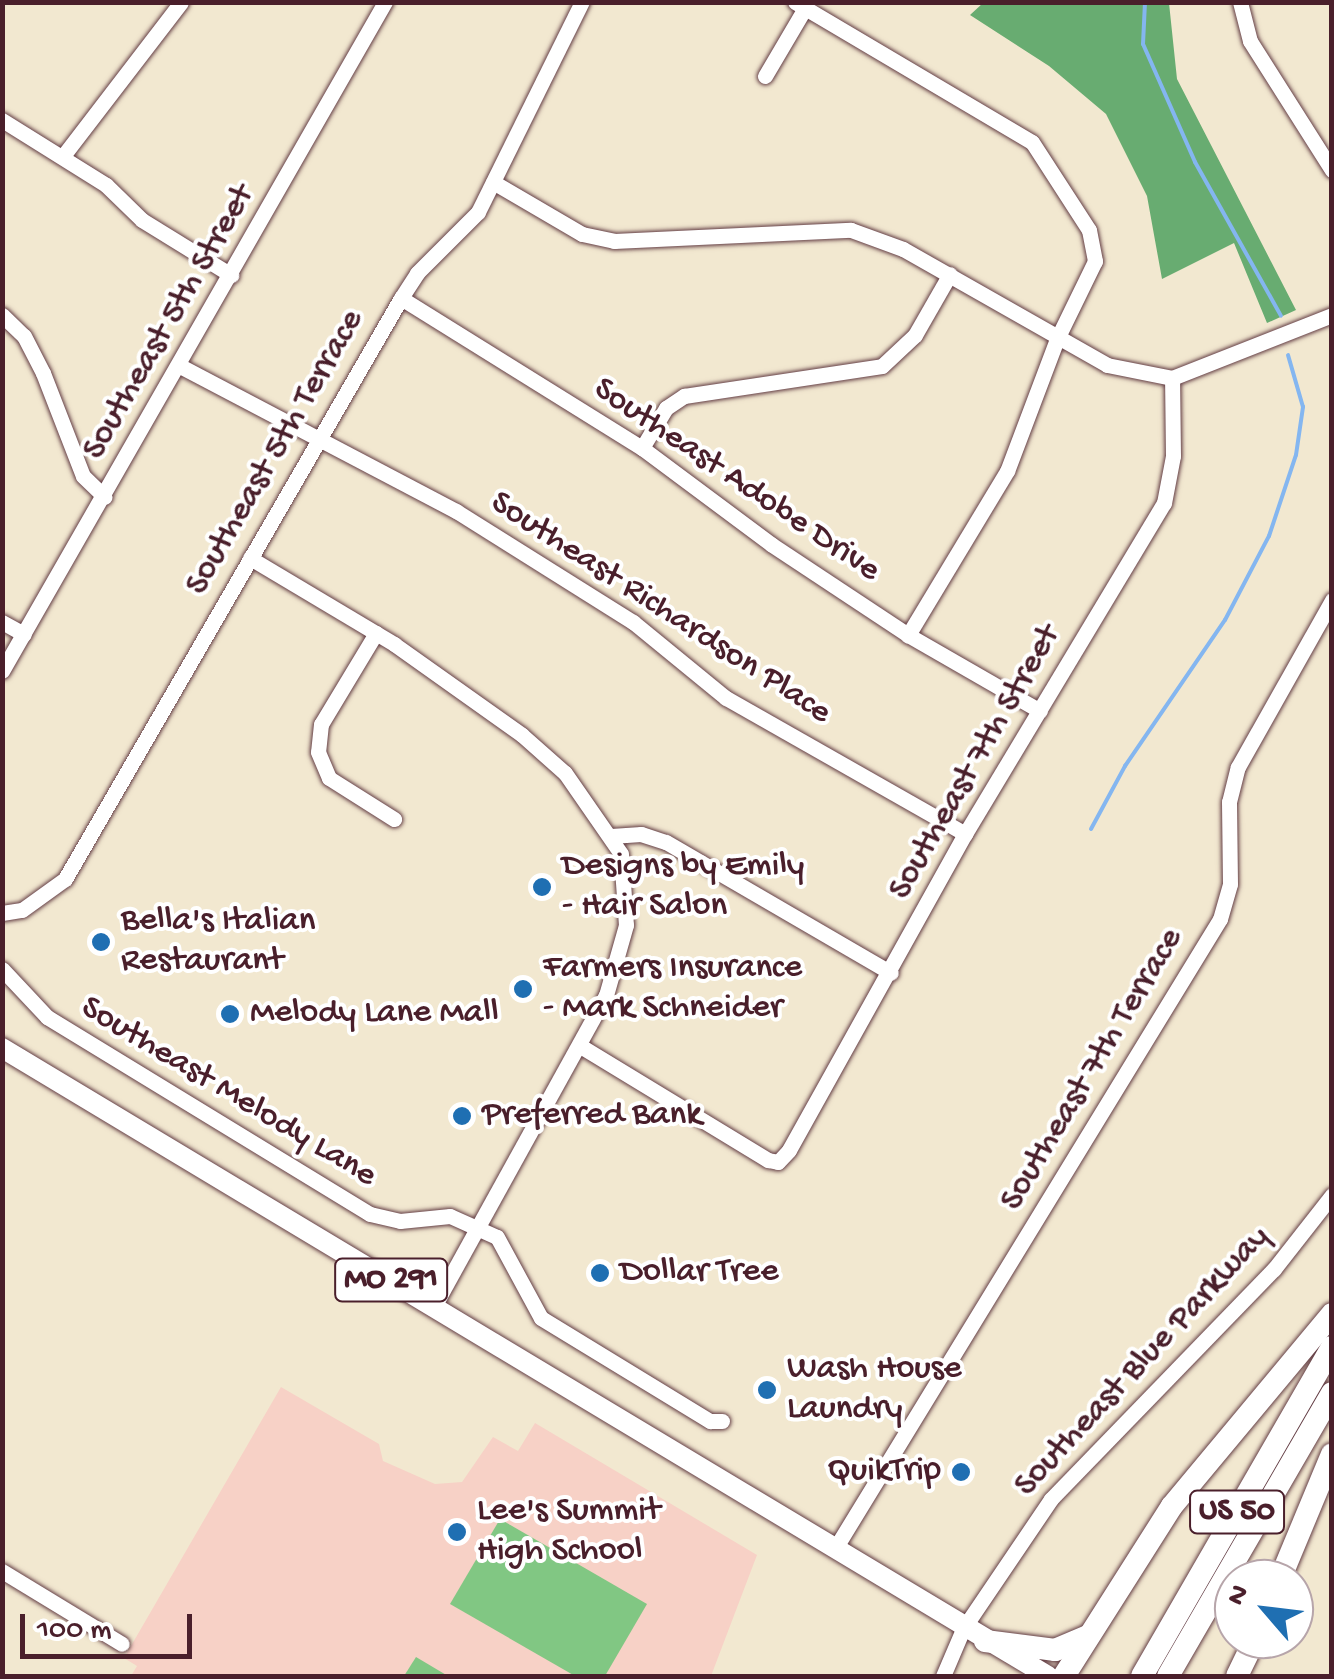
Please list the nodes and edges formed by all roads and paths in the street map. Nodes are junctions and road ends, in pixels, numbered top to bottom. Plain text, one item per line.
1 (181, 2) edge
2 (385, 2) edge
3 (582, 2) edge
4 (1240, 2) edge
5 (800, 5) edge
6 (765, 76) dead end
7 (2, 120) edge
8 (63, 156) junction
9 (1332, 170) edge
10 (493, 182) junction
11 (950, 274) junction
12 (231, 275) junction
13 (401, 298) junction
14 (2, 315) edge
15 (1332, 315) edge
16 (1056, 339) junction
17 (180, 366) junction
18 (1172, 378) junction
19 (318, 442) junction
20 (642, 448) junction
21 (105, 497) junction
22 (250, 558) junction
23 (1332, 600) edge
24 (2, 622) edge
25 (376, 632) junction
26 (24, 634) junction
27 (908, 635) junction
28 (2, 670) edge
29 (1040, 711) junction
30 (394, 819) dead end
31 (965, 834) junction
32 (611, 836) junction
33 (2, 913) edge
34 (2, 969) edge
35 (892, 973) junction
36 (582, 1047) junction
37 (2, 1048) edge
38 (1332, 1195) edge
39 (479, 1226) junction
40 (434, 1305) junction
41 (1332, 1314) edge
42 (1332, 1347) edge
43 (1332, 1393) edge
44 (722, 1421) dead end
45 (1332, 1454) edge
46 (836, 1547) junction
47 (1288, 1559) edge
48 (2, 1571) edge
49 (963, 1629) junction
50 (1091, 1634) junction
51 (985, 1641) junction
52 (122, 1644) dead end
53 (943, 1676) edge
54 (1048, 1676) edge
55 (1064, 1676) edge
56 (1142, 1676) edge
57 (1168, 1676) edge

1 - 8 street
2 - 12 street, Southeast 5th Street
3 - 10 street, Southeast 5th Terrace
4 - 9 street
5 - 6 street
5 - 16 street
7 - 8 street
8 - 12 street
10 - 11 street
10 - 13 street, Southeast 5th Terrace
11 - 16 street
11 - 20 street
12 - 17 street, Southeast 5th Street
13 - 19 street, Southeast 5th Terrace
13 - 20 street, Southeast Adobe Drive
14 - 21 street
15 - 18 street
16 - 18 street
16 - 27 street
17 - 19 street, Southeast Richardson Place
17 - 21 street, Southeast 5th Street
18 - 29 street, Southeast 7th Street
19 - 22 street, Southeast 5th Terrace
19 - 31 street, Southeast Richardson Place
20 - 27 street, Southeast Adobe Drive
21 - 26 street, Southeast 5th Street
22 - 25 street
22 - 33 street, Southeast 5th Terrace
23 - 46 street, Southeast 7th Terrace
24 - 26 street
25 - 30 street
25 - 32 street
26 - 28 street, Southeast 5th Street
27 - 29 street, Southeast Adobe Drive
29 - 31 street, Southeast 7th Street
31 - 35 street, Southeast 7th Street
32 - 35 street
32 - 36 street
34 - 39 street, Southeast Melody Lane
35 - 36 street, Southeast 7th Street
36 - 39 street
37 - 40 main road, MO 291
38 - 49 street, Southeast Blue Parkway
39 - 40 street
39 - 44 street
40 - 46 main road, MO 291
41 - 50 highway
42 - 56 highway, US 50
43 - 57 highway, US 50
45 - 47 highway
46 - 49 main road, MO 291
48 - 52 street
49 - 51 main road, MO 291
49 - 53 street, Southeast Blue Parkway
50 - 51 highway
50 - 55 highway
51 - 54 main road, MO 291

